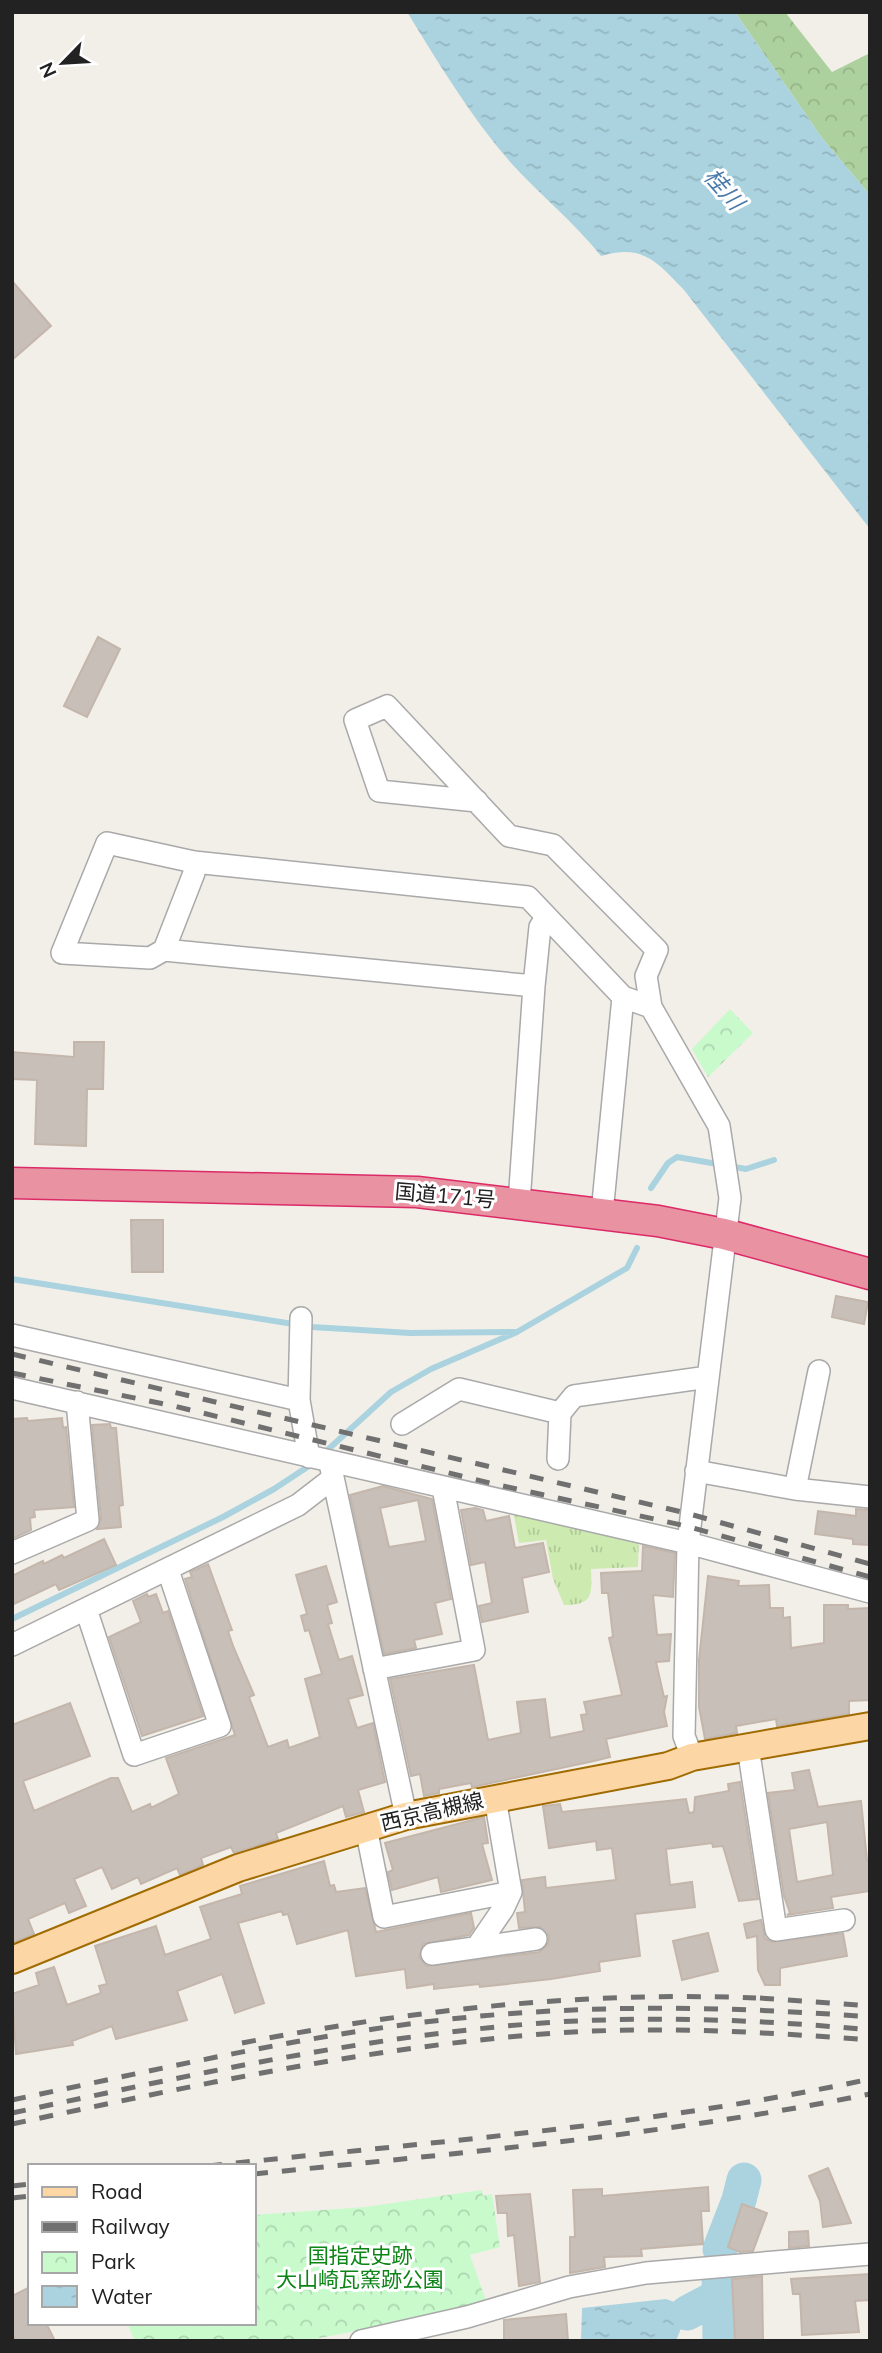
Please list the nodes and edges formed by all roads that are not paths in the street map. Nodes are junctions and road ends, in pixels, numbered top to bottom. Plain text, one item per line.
1 (477, 801) junction
2 (194, 862) junction
3 (546, 918) junction
4 (164, 950) junction
5 (534, 986) junction
6 (624, 997) junction
7 (650, 1007) junction
8 (12, 1183) edge
9 (519, 1203) junction
10 (602, 1213) junction
11 (724, 1234) junction
12 (870, 1274) edge
13 (301, 1318) dead end
14 (12, 1335) edge
15 (819, 1371) dead end
16 (708, 1377) junction
17 (12, 1388) edge
18 (299, 1399) junction
19 (77, 1402) junction
20 (560, 1413) junction
21 (402, 1423) dead end
22 (309, 1457) junction
23 (558, 1459) dead end
24 (331, 1470) junction
25 (696, 1471) junction
26 (443, 1488) junction
27 (795, 1489) junction
28 (870, 1497) edge
29 (688, 1543) junction
30 (12, 1553) edge
31 (169, 1570) junction
32 (870, 1592) edge
33 (86, 1609) junction
34 (12, 1645) edge
35 (374, 1669) junction
36 (870, 1726) edge
37 (748, 1747) junction
38 (692, 1757) junction
39 (495, 1798) junction
40 (406, 1816) junction
41 (366, 1828) junction
42 (511, 1892) junction
43 (844, 1920) dead end
44 (536, 1939) dead end
45 (477, 1947) junction
46 (432, 1954) dead end
47 (12, 1960) edge
48 (870, 2253) edge
49 (361, 2341) edge

1 - 1 street
1 - 7 street
2 - 3 street
2 - 4 street
2 - 4 street
3 - 5 street
3 - 6 street
4 - 5 street
5 - 9 street
6 - 7 street
6 - 10 street
7 - 11 street
8 - 9 highway, 国道171号
9 - 10 highway, 国道171号
10 - 11 highway, 国道171号
11 - 12 highway, 国道171号
11 - 16 street
13 - 18 street
14 - 18 street
15 - 27 street
16 - 20 street
16 - 25 street
17 - 19 street
18 - 22 street
19 - 22 street
19 - 30 street
20 - 21 street
20 - 23 street
22 - 24 street
24 - 26 street
24 - 31 street
24 - 35 street
25 - 27 street
25 - 29 street
26 - 29 street
26 - 35 street
27 - 28 street
29 - 32 street
29 - 38 street
31 - 33 street
31 - 33 street
33 - 34 street
35 - 40 street
36 - 37 main road, 西京高槻線
37 - 38 main road, 西京高槻線
37 - 43 street
38 - 39 main road, 西京高槻線
39 - 40 main road, 西京高槻線
39 - 42 street
40 - 41 main road, 西京高槻線
41 - 42 street
41 - 47 main road, 西京高槻線
42 - 45 street
44 - 45 street
45 - 46 street
48 - 49 street

